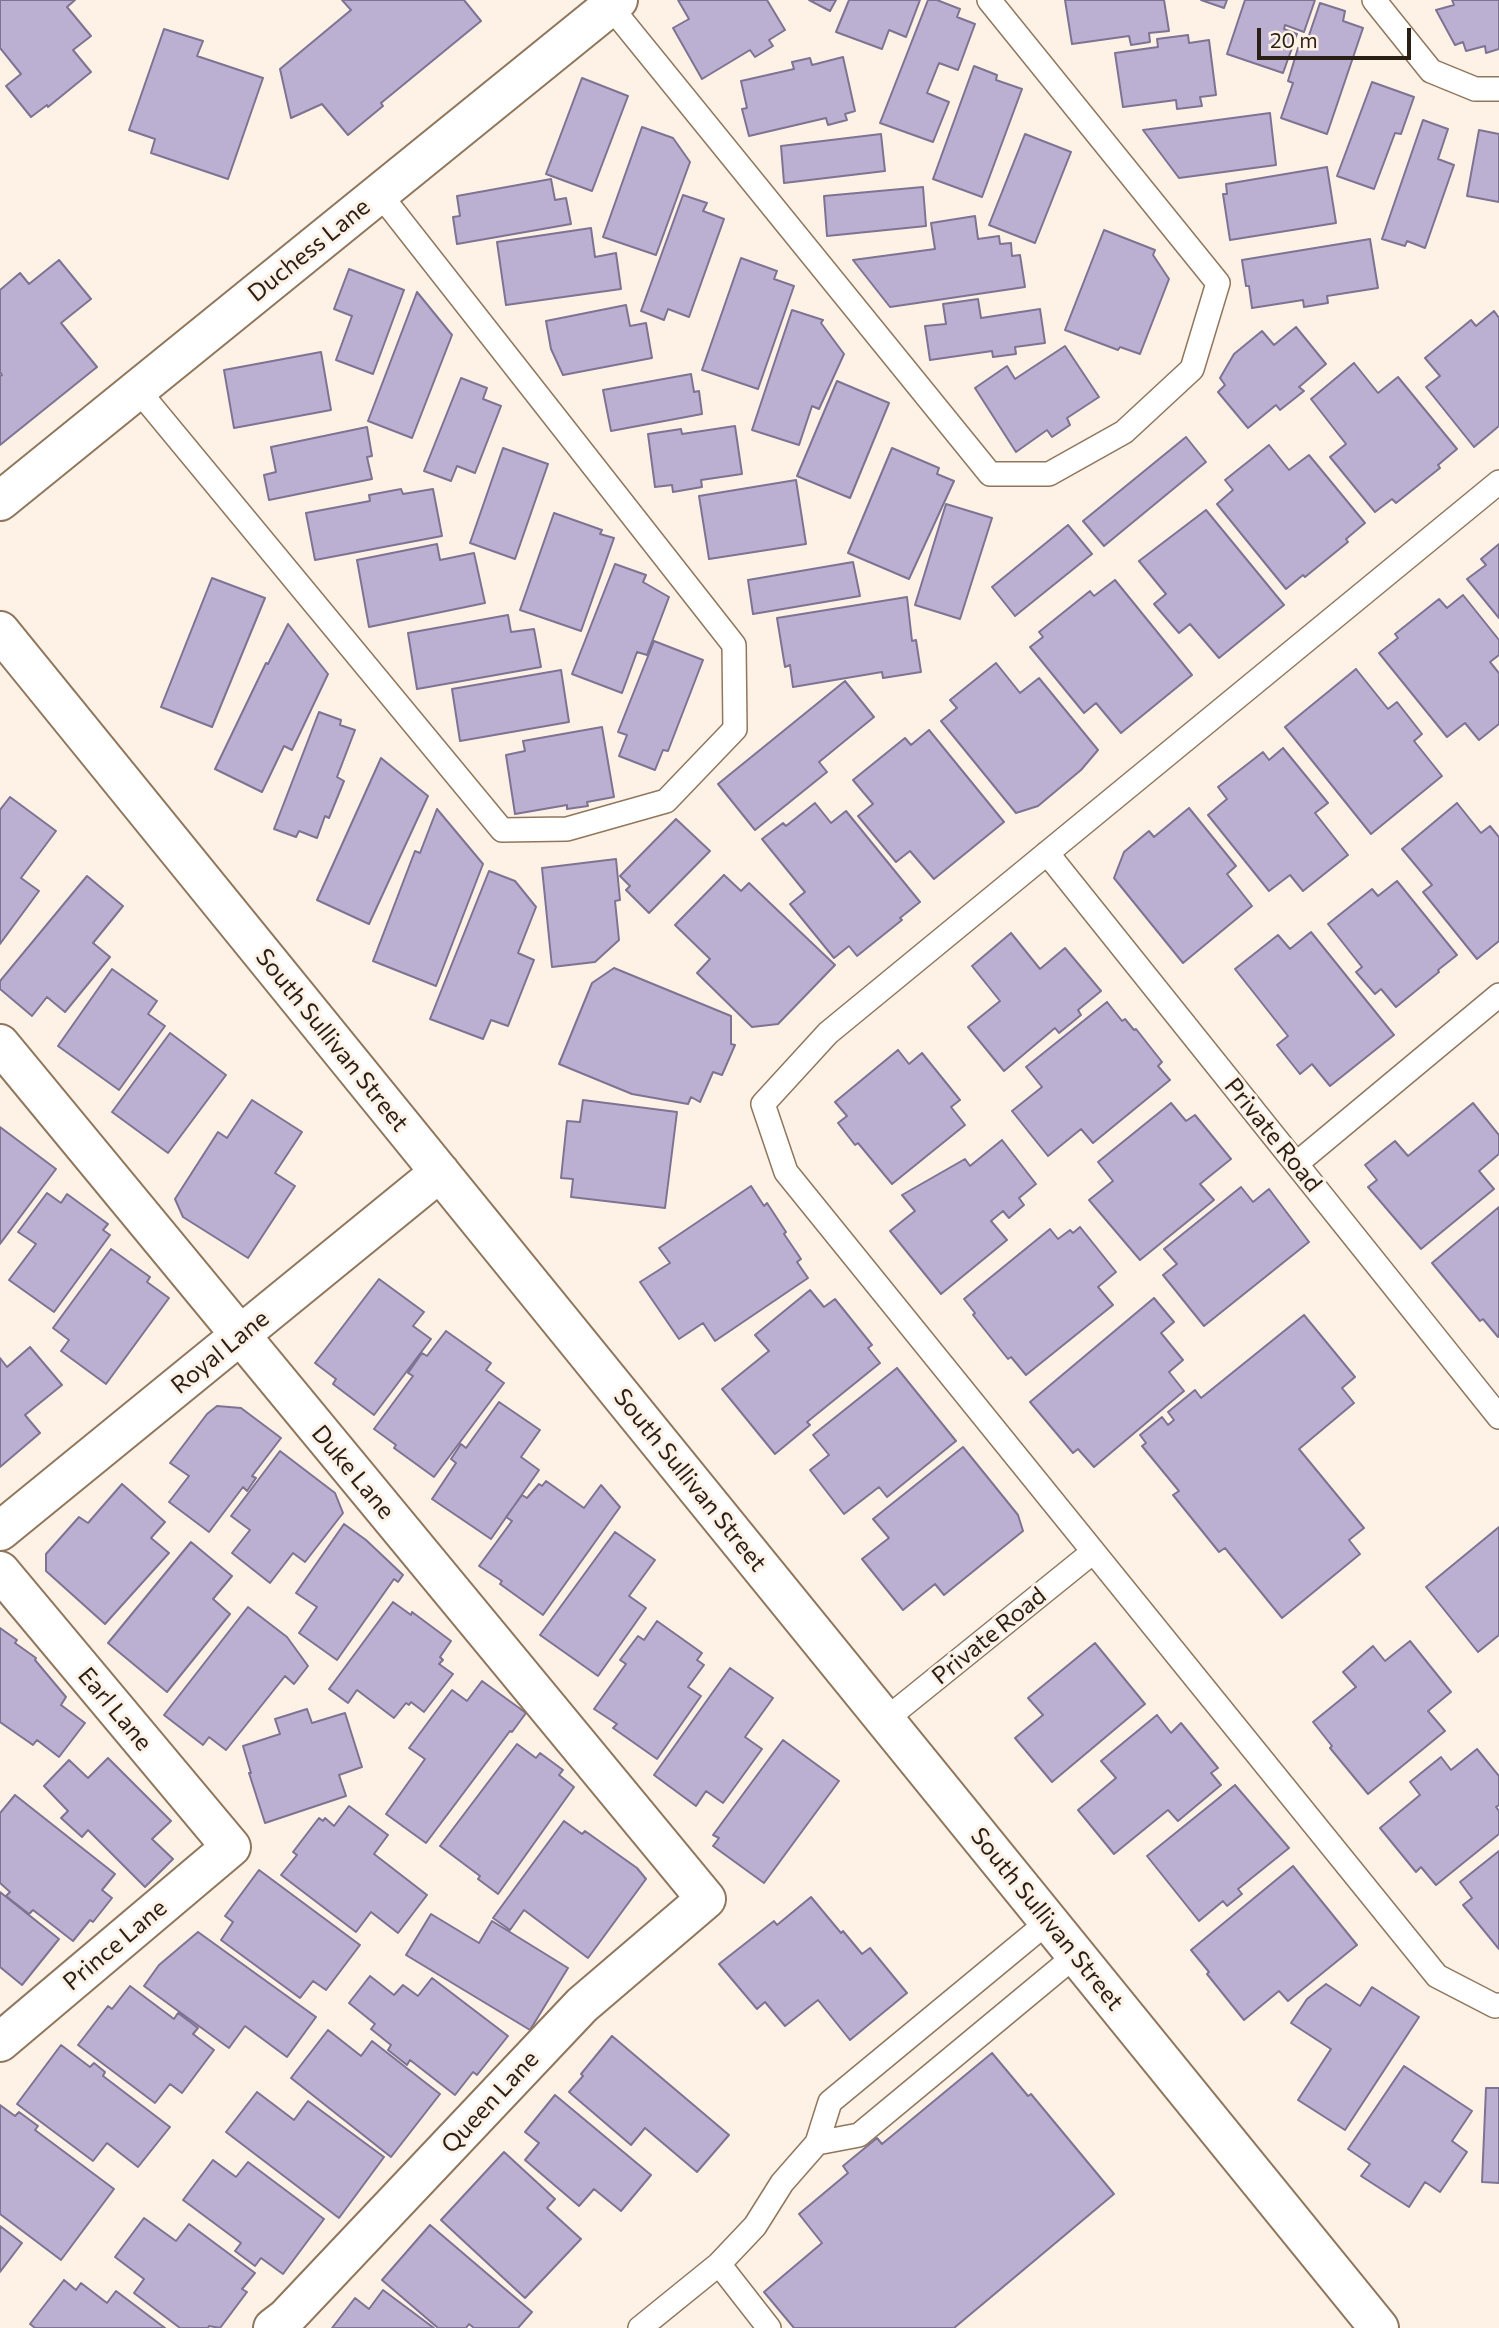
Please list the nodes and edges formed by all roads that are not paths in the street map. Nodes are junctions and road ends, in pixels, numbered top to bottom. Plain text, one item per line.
1 (989, 0) edge
2 (1374, 0) edge
3 (614, 3) edge
4 (1499, 89) edge
5 (379, 193) junction
6 (138, 390) junction
7 (1499, 482) edge
8 (0, 501) edge
9 (0, 631) edge
10 (1047, 853) junction
11 (1499, 995) edge
12 (0, 1044) edge
13 (1296, 1164) junction
14 (440, 1172) junction
15 (240, 1336) junction
16 (1499, 1418) edge
17 (0, 1531) edge
18 (1093, 1552) junction
19 (0, 1571) edge
20 (886, 1720) junction
21 (231, 1847) joint
22 (706, 1899) joint
23 (1048, 1920) junction
24 (1076, 1955) junction
25 (1497, 2005) edge
26 (0, 2042) edge
27 (817, 2143) junction
28 (719, 2264) junction
29 (280, 2323) edge
30 (1369, 2324) edge
31 (640, 2328) edge
32 (769, 2328) edge

1 - 3 lane
2 - 4 lane
3 - 5 street, Duchess Lane
5 - 6 street, Duchess Lane
5 - 6 lane
6 - 8 street, Duchess Lane
7 - 10 lane
9 - 14 street, South Sullivan Street
10 - 13 lane, Private Road
10 - 18 lane
11 - 13 lane
12 - 15 street, Duke Lane
13 - 16 lane, Private Road
14 - 15 street, Royal Lane
14 - 20 street, South Sullivan Street
15 - 17 street, Royal Lane
15 - 22 street, Duke Lane
18 - 20 lane, Private Road
18 - 25 lane
19 - 21 street, Earl Lane
20 - 23 street, South Sullivan Street
21 - 26 street, Prince Lane
22 - 29 street, Queen Lane
23 - 24 street, South Sullivan Street
23 - 27 lane
24 - 27 lane
24 - 30 street, South Sullivan Street
27 - 28 lane
28 - 31 lane
28 - 32 lane

